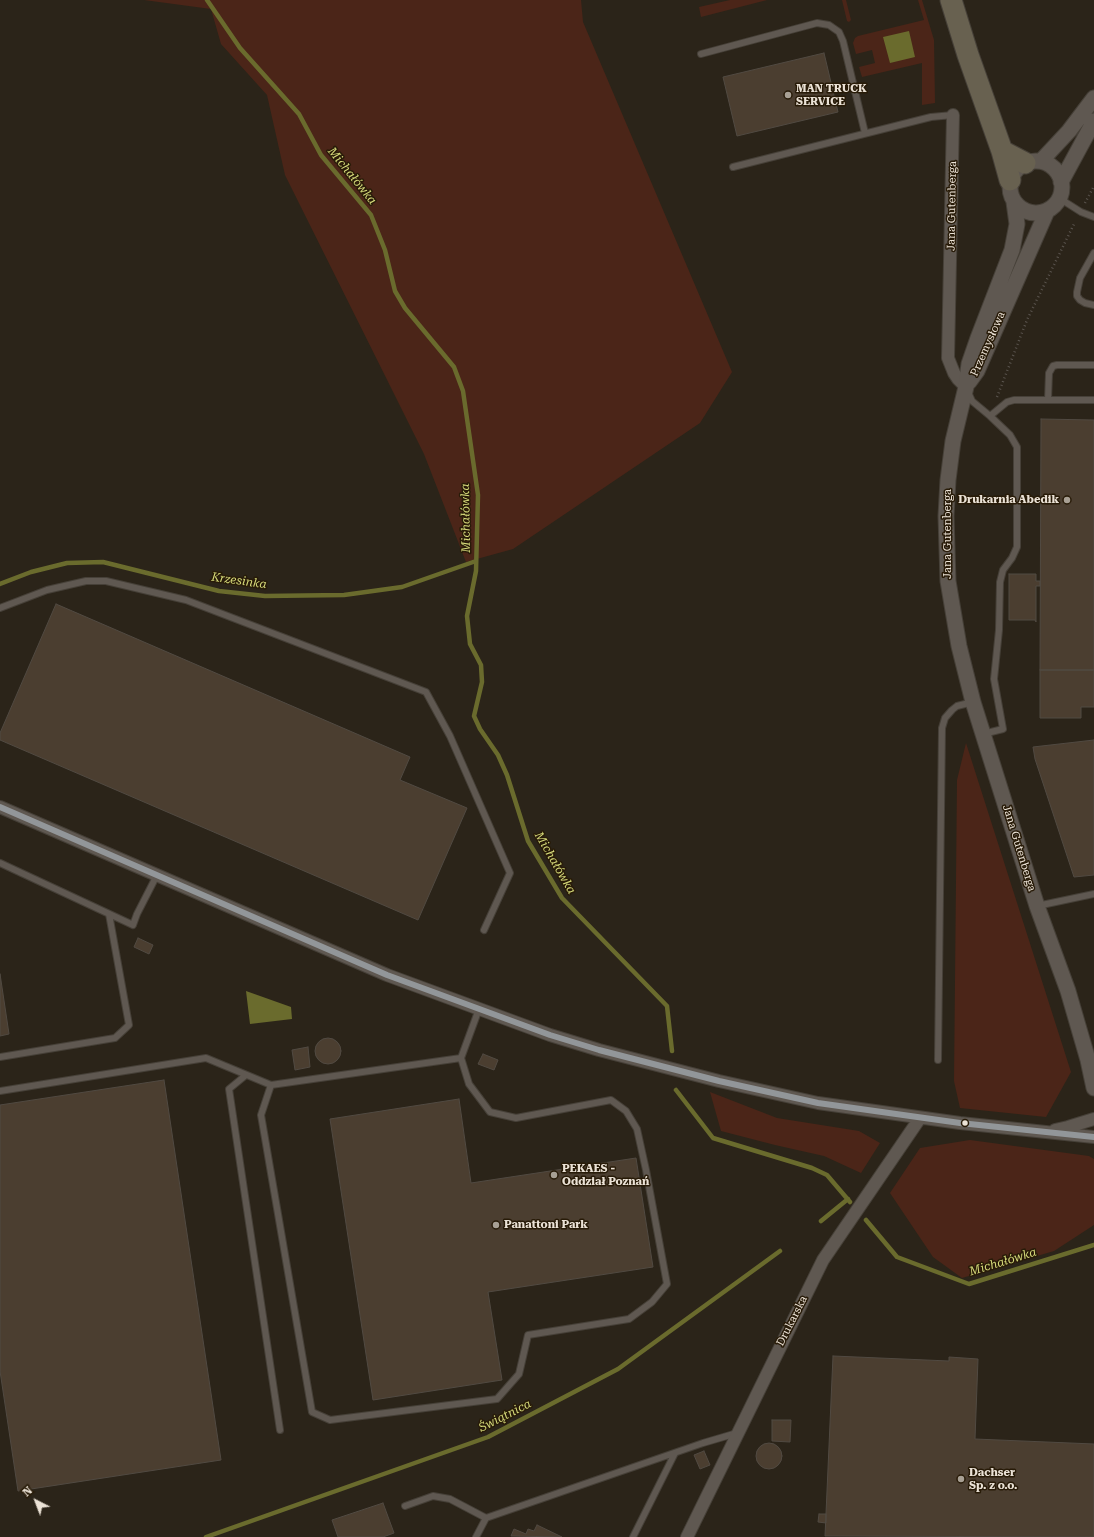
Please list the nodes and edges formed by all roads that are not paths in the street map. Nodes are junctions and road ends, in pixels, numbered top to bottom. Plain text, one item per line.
1 (951, 0) edge
2 (701, 54) dead end
3 (1094, 98) edge
4 (953, 115) joint
5 (1094, 121) edge
6 (865, 133) junction
7 (1002, 151) junction
8 (1033, 162) junction
9 (733, 167) dead end
10 (1010, 180) junction
11 (1061, 182) junction
12 (1060, 198) junction
13 (1014, 202) junction
14 (1047, 211) junction
15 (1094, 217) edge
16 (1094, 253) edge
17 (1094, 305) edge
18 (1094, 365) edge
19 (966, 387) junction
20 (1048, 400) junction
21 (1094, 400) edge
22 (990, 416) junction
23 (0, 608) edge
24 (973, 702) junction
25 (983, 734) junction
26 (0, 807) edge
27 (0, 863) edge
28 (157, 874) junction
29 (1094, 894) edge
30 (1037, 906) junction
31 (109, 914) junction
32 (484, 930) dead end
33 (1068, 991) junction
34 (479, 1009) junction
35 (1094, 1042) edge
36 (0, 1057) edge
37 (461, 1058) junction
38 (938, 1060) dead end
39 (246, 1075) junction
40 (271, 1085) junction
41 (1094, 1088) edge
42 (0, 1090) edge
43 (920, 1118) junction
44 (1094, 1119) edge
45 (1046, 1131) junction
46 (1094, 1137) edge
47 (280, 1430) dead end
48 (737, 1433) junction
49 (675, 1453) junction
50 (405, 1506) dead end
51 (486, 1518) junction
52 (476, 1537) edge
53 (633, 1537) edge
54 (686, 1537) edge

1 - 7 highway
2 - 6 lane
3 - 8 street
4 - 6 lane
4 - 19 street, Jana Gutenberga
5 - 11 street
6 - 9 lane
7 - 8 highway
7 - 10 highway
8 - 10 street
8 - 11 street
10 - 13 street
11 - 12 street
12 - 14 street
12 - 15 lane
13 - 14 street
13 - 19 street, Przemysłowa
14 - 19 street, Przemysłowa
16 - 17 lane
18 - 20 lane
19 - 22 lane
19 - 24 street, Jana Gutenberga
20 - 21 lane
20 - 22 lane
22 - 25 lane
23 - 32 lane
24 - 25 street, Jana Gutenberga
24 - 38 lane
25 - 30 street, Jana Gutenberga
26 - 28 street
27 - 31 lane
28 - 31 lane
28 - 34 street
29 - 30 lane
30 - 33 street, Jana Gutenberga
31 - 36 lane
33 - 35 street, Jana Gutenberga
33 - 41 street, Jana Gutenberga
34 - 37 lane
34 - 43 street
37 - 40 lane
37 - 40 lane
39 - 40 lane
39 - 42 lane
39 - 47 lane
43 - 45 street
43 - 48 street, Drukarska
44 - 45 street
45 - 46 street
48 - 49 lane
48 - 54 street, Drukarska
49 - 51 lane
49 - 53 lane
50 - 51 lane
51 - 52 lane

